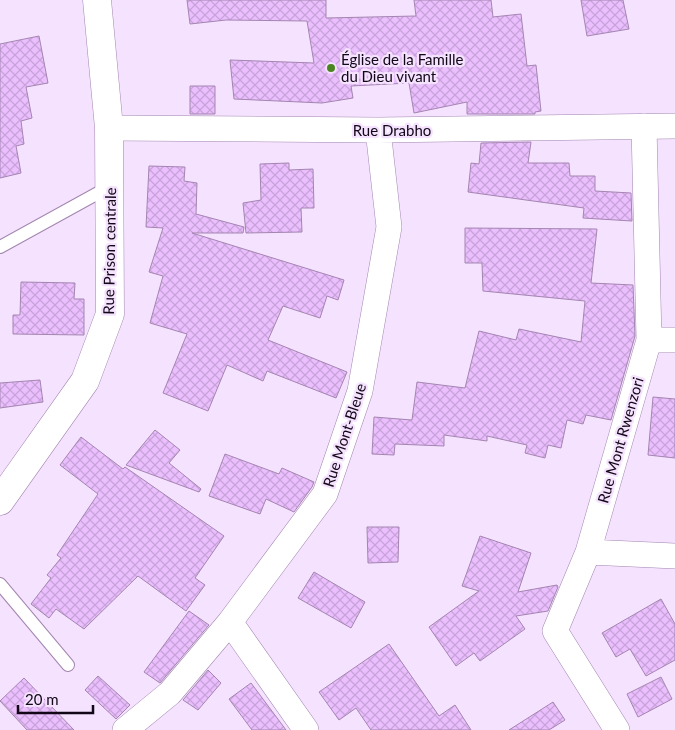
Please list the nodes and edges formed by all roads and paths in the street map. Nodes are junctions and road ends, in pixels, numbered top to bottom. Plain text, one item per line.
1 (97, 0) edge
2 (644, 126) junction
3 (675, 126) edge
4 (109, 128) junction
5 (378, 130) junction
6 (110, 187) junction
7 (0, 247) edge
8 (649, 340) junction
9 (675, 340) edge
10 (0, 501) edge
11 (588, 552) junction
12 (675, 556) edge
13 (0, 584) edge
14 (230, 622) junction
15 (68, 665) dead end
16 (125, 730) edge
17 (306, 730) edge
18 (617, 730) edge

1 - 4 street, Rue Prison centrale
2 - 3 street, Rue Drabho
2 - 5 street, Rue Drabho
2 - 8 street, Rue Mont Rwenzori
4 - 5 street, Rue Drabho
4 - 6 street, Rue Prison centrale
5 - 14 street, Rue Mont-Bleue
6 - 7 lane
6 - 10 street, Rue Prison centrale
8 - 9 street
8 - 11 street, Rue Mont Rwenzori
11 - 12 street
11 - 18 street, Rue Mont Rwenzori
13 - 15 lane
14 - 16 street, Rue Mont-Bleue
14 - 17 street

